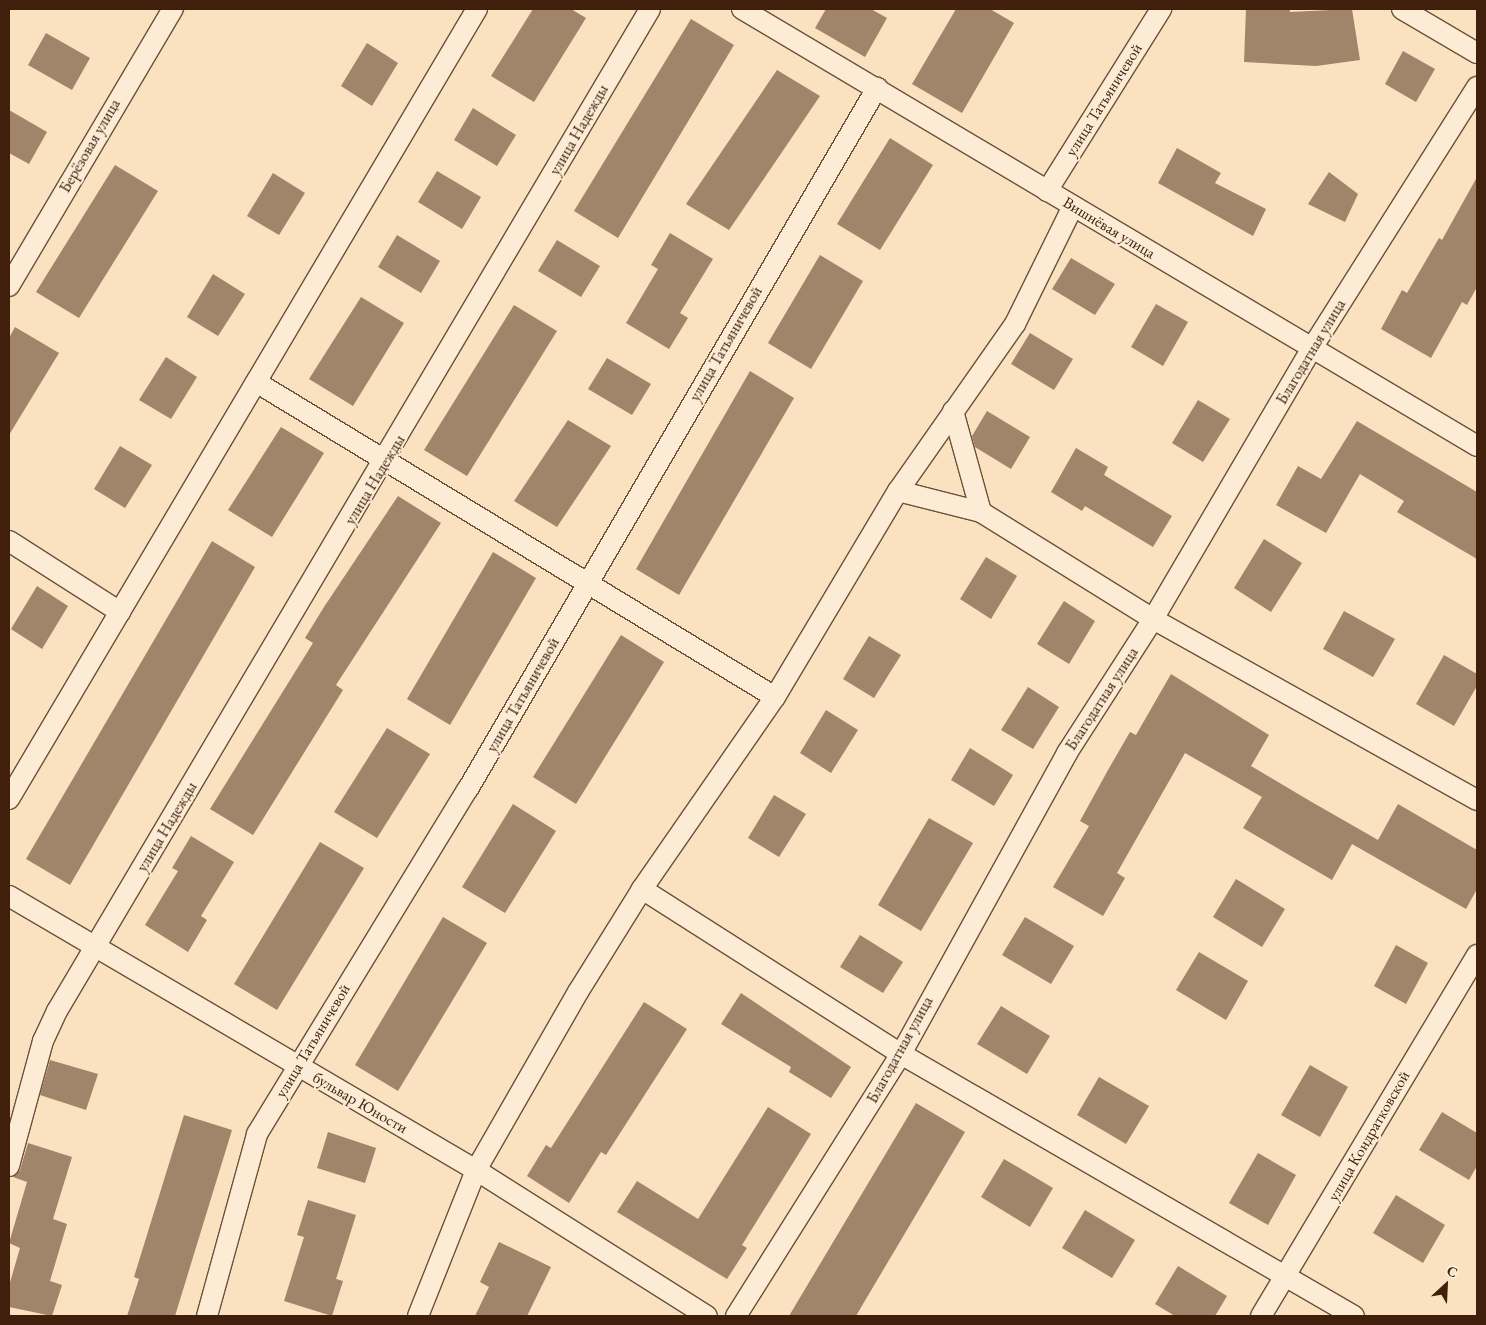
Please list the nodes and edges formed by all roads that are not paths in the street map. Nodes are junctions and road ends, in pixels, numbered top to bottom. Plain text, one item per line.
1 (173, 9) edge
2 (477, 9) edge
3 (650, 9) edge
4 (742, 9) edge
5 (1161, 9) edge
6 (1402, 9) edge
7 (1477, 53) edge
8 (1477, 87) edge
9 (877, 88) junction
10 (1047, 191) junction
11 (1073, 206) junction
12 (9, 286) edge
13 (1312, 348) junction
14 (256, 382) junction
15 (953, 411) junction
16 (1477, 446) edge
17 (385, 462) junction
18 (898, 491) junction
19 (982, 512) junction
20 (9, 541) edge
21 (587, 584) junction
22 (120, 612) junction
23 (1153, 619) junction
24 (775, 697) junction
25 (9, 799) edge
26 (1477, 800) edge
27 (642, 888) junction
28 (9, 896) edge
29 (95, 948) junction
30 (1477, 955) edge
31 (901, 1054) junction
32 (298, 1066) junction
33 (9, 1166) edge
34 (476, 1170) junction
35 (1286, 1277) junction
36 (207, 1316) edge
37 (418, 1316) edge
38 (707, 1316) edge
39 (736, 1316) edge
40 (1261, 1316) edge
41 (1354, 1316) edge

1 - 12 street, Берёзовая улица
2 - 14 street
3 - 17 street, улица Надежды
4 - 9 street, Вишнёвая улица
5 - 10 street, улица Татьяничевой
6 - 7 street
8 - 13 street, Благодатная улица
9 - 10 street, Вишнёвая улица
9 - 21 street, улица Татьяничевой
10 - 11 street, Вишнёвая улица
11 - 13 street, Вишнёвая улица
11 - 15 street
13 - 16 street, Вишнёвая улица
13 - 23 street, Благодатная улица
14 - 17 street
14 - 22 street
15 - 18 street
15 - 19 street
17 - 21 street
17 - 29 street, улица Надежды
18 - 19 street
18 - 24 street
19 - 23 street
20 - 22 street
21 - 24 street
21 - 32 street, улица Татьяничевой
22 - 25 street
23 - 26 street
23 - 31 street, Благодатная улица
24 - 27 street
27 - 31 street
27 - 34 street
28 - 29 street, бульвар Юности
29 - 32 street, бульвар Юности
29 - 33 street
30 - 35 street, улица Кондратковской
31 - 35 street
31 - 39 street, Благодатная улица
32 - 34 street, бульвар Юности
32 - 36 street, улица Татьяничевой
34 - 37 street
34 - 38 street, бульвар Юности
35 - 40 street, улица Кондратковской
35 - 41 street

